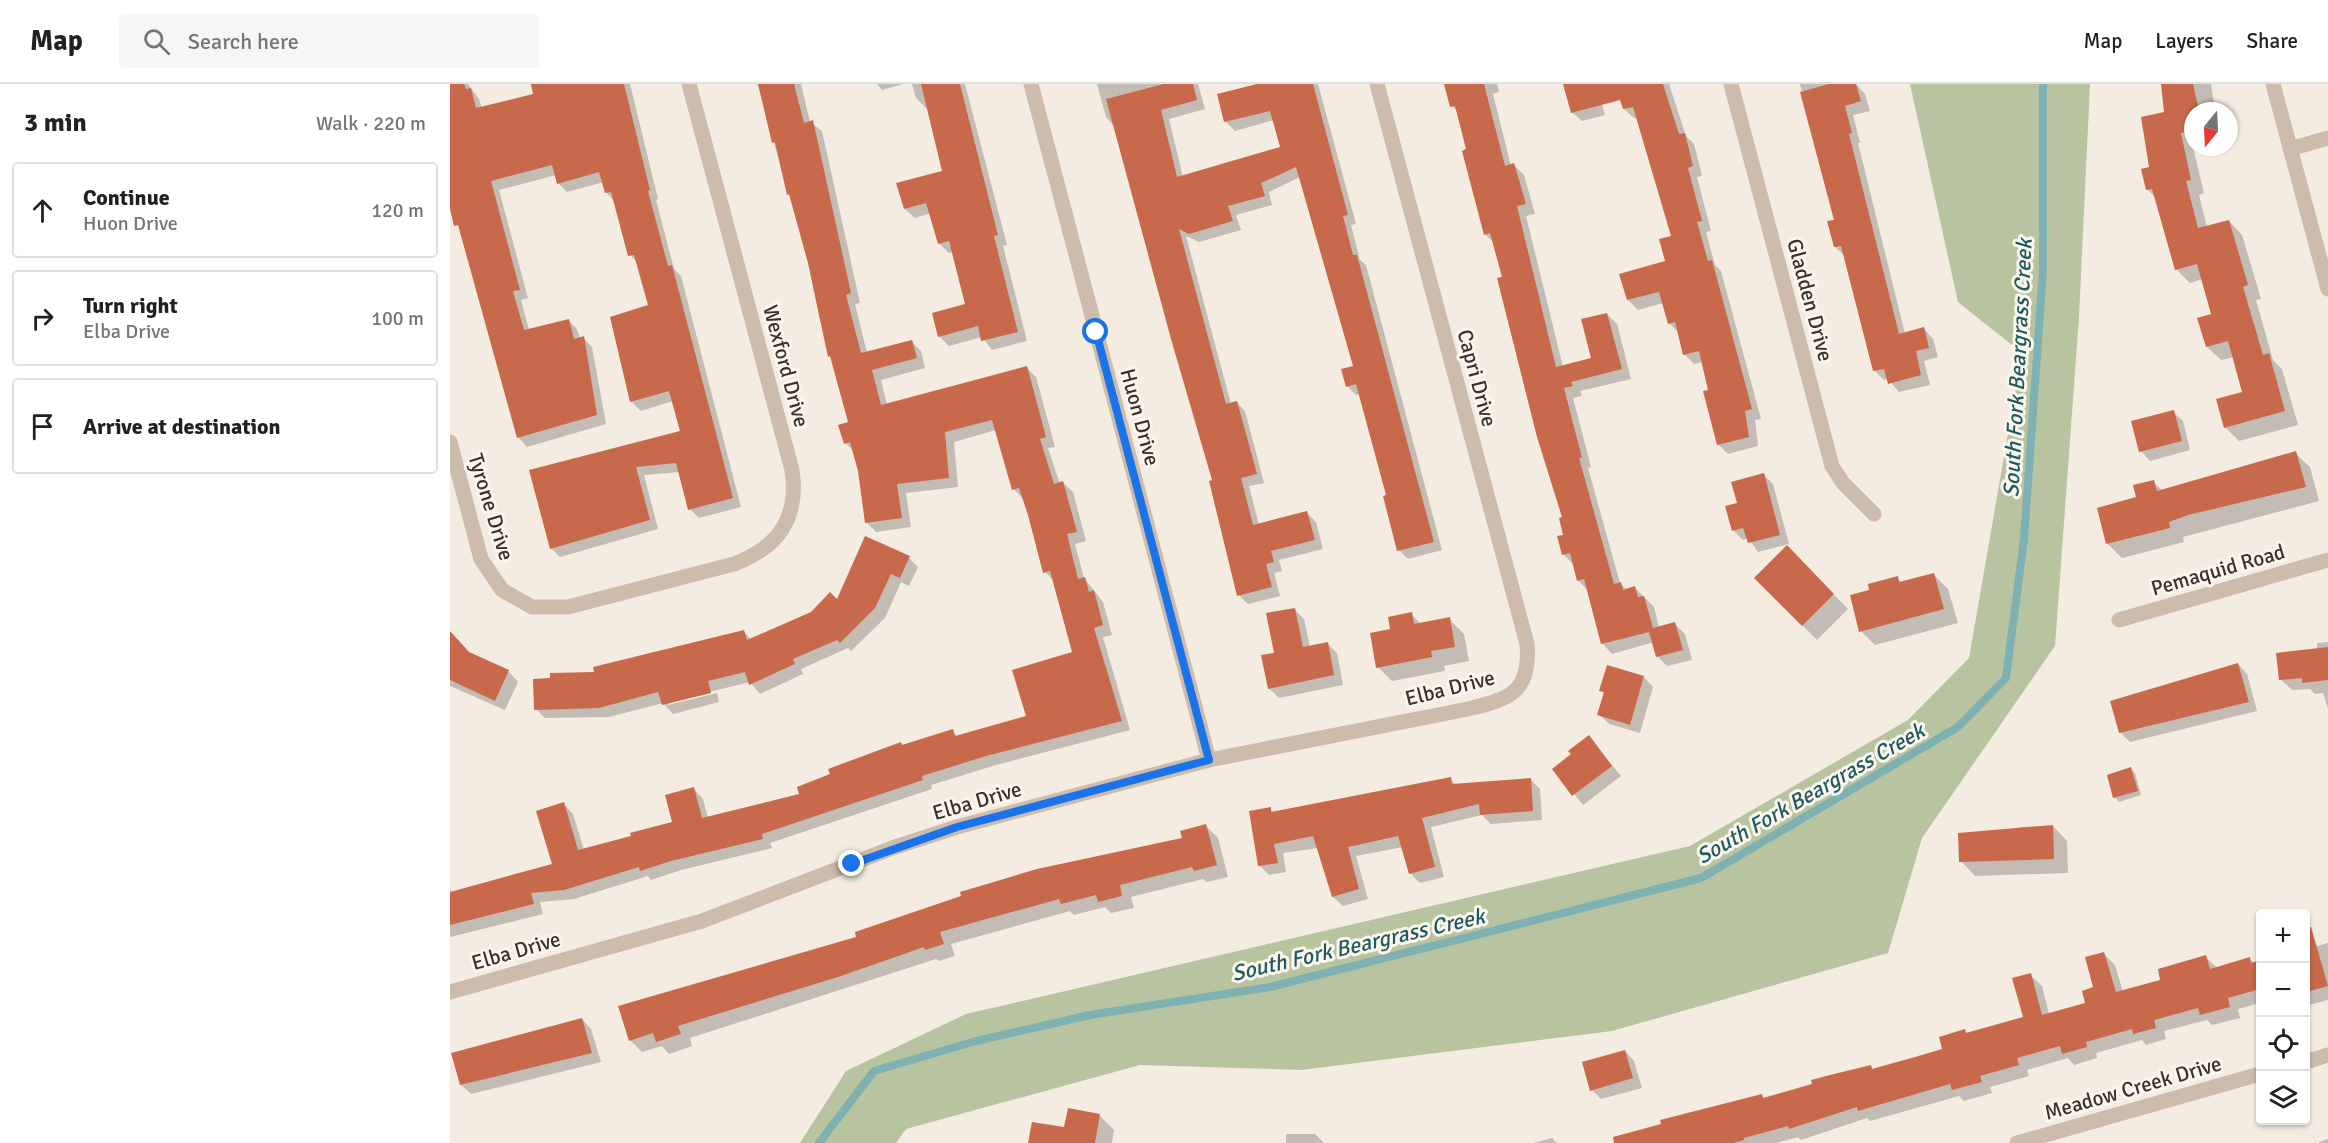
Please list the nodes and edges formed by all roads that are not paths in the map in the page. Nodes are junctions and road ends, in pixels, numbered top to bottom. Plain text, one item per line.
1 (689, 84) edge
2 (1031, 84) edge
3 (1377, 84) edge
4 (1731, 84) edge
5 (2273, 84) edge
6 (2328, 138) edge
7 (2290, 149) junction
8 (2328, 289) edge
9 (450, 442) edge
10 (1874, 514) dead end
11 (2328, 560) edge
12 (663, 583) joint
13 (2119, 620) dead end
14 (1522, 683) joint
15 (1209, 760) junction
16 (450, 992) edge
17 (2328, 1055) edge
18 (2310, 1061) edge
19 (2256, 1075) edge
20 (2017, 1143) edge

1 - 12 street, Wexford Drive
2 - 15 street, Huon Drive
3 - 14 street, Capri Drive
4 - 10 street, Gladden Drive
5 - 7 street
6 - 7 street
7 - 8 street
9 - 12 street, Tyrone Drive
11 - 13 street, Pemaquid Road
14 - 15 street, Elba Drive
15 - 16 street, Elba Drive
17 - 18 street
19 - 20 street, Meadow Creek Drive

